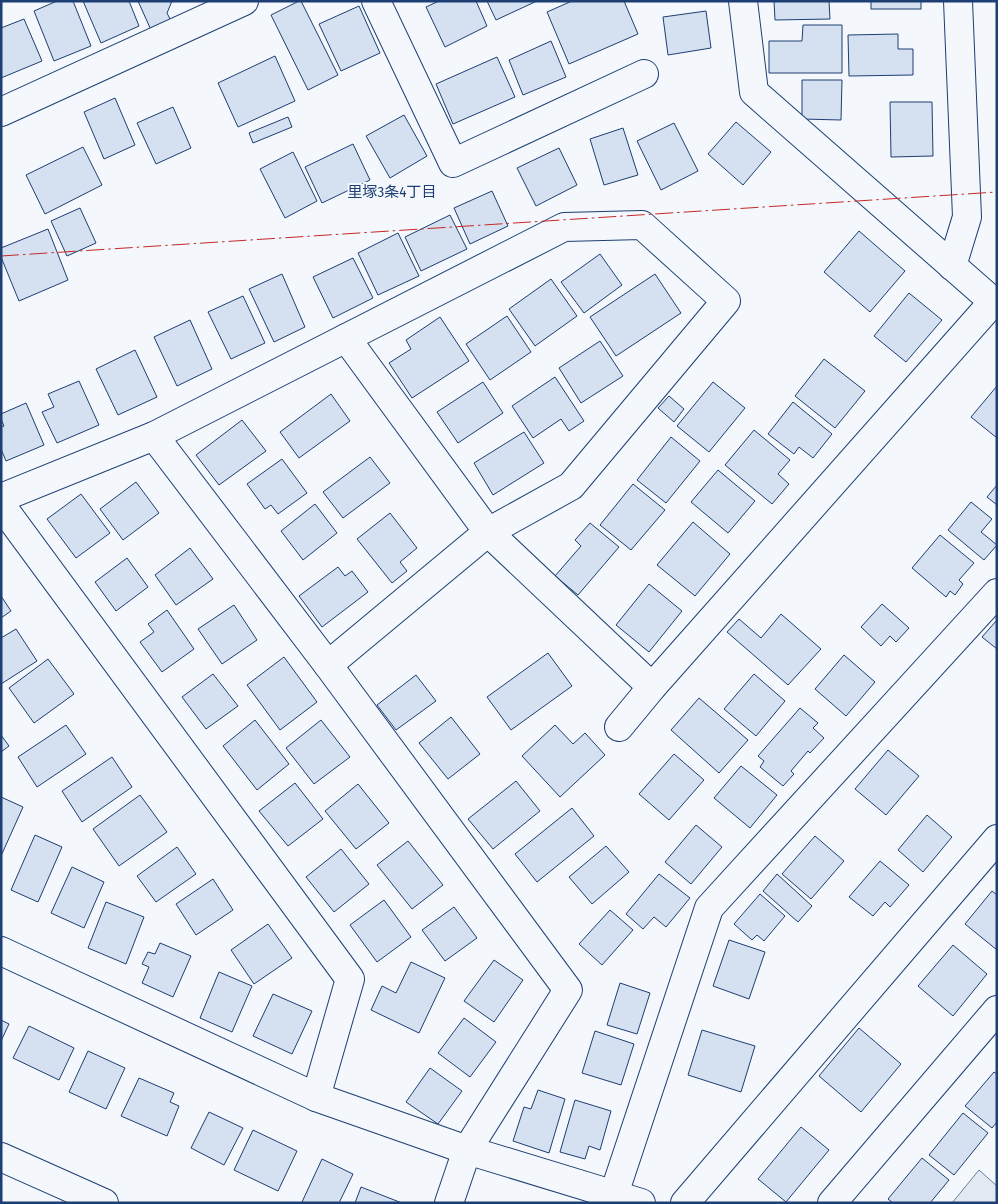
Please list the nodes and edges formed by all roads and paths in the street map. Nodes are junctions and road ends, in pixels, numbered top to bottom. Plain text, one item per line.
1 (244, 1) edge
2 (376, 1) edge
3 (743, 1) edge
4 (958, 1) edge
5 (644, 74) dead end
6 (1, 112) edge
7 (952, 266) junction
8 (995, 304) edge
9 (346, 338) junction
10 (154, 436) junction
11 (1, 498) edge
12 (1, 504) edge
13 (488, 532) junction
14 (997, 593) edge
15 (328, 665) junction
16 (652, 687) junction
17 (619, 727) dead end
18 (997, 839) edge
19 (1, 951) edge
20 (997, 1010) edge
21 (316, 1097) junction
22 (467, 1150) junction
23 (1, 1157) edge
24 (614, 1194) junction
25 (104, 1203) edge
26 (449, 1203) edge
27 (641, 1203) edge
28 (685, 1203) edge
29 (832, 1203) edge

1 - 6 street
2 - 5 street
3 - 7 street
4 - 7 street
7 - 8 street
8 - 16 street
9 - 10 street
9 - 13 street
9 - 13 street
10 - 11 street
10 - 15 street
12 - 21 street
13 - 15 street
13 - 16 street
14 - 24 street
15 - 22 street
16 - 17 street
18 - 28 street
19 - 21 street
20 - 29 street
21 - 22 street
22 - 24 street
22 - 26 street
23 - 25 street
24 - 27 street

